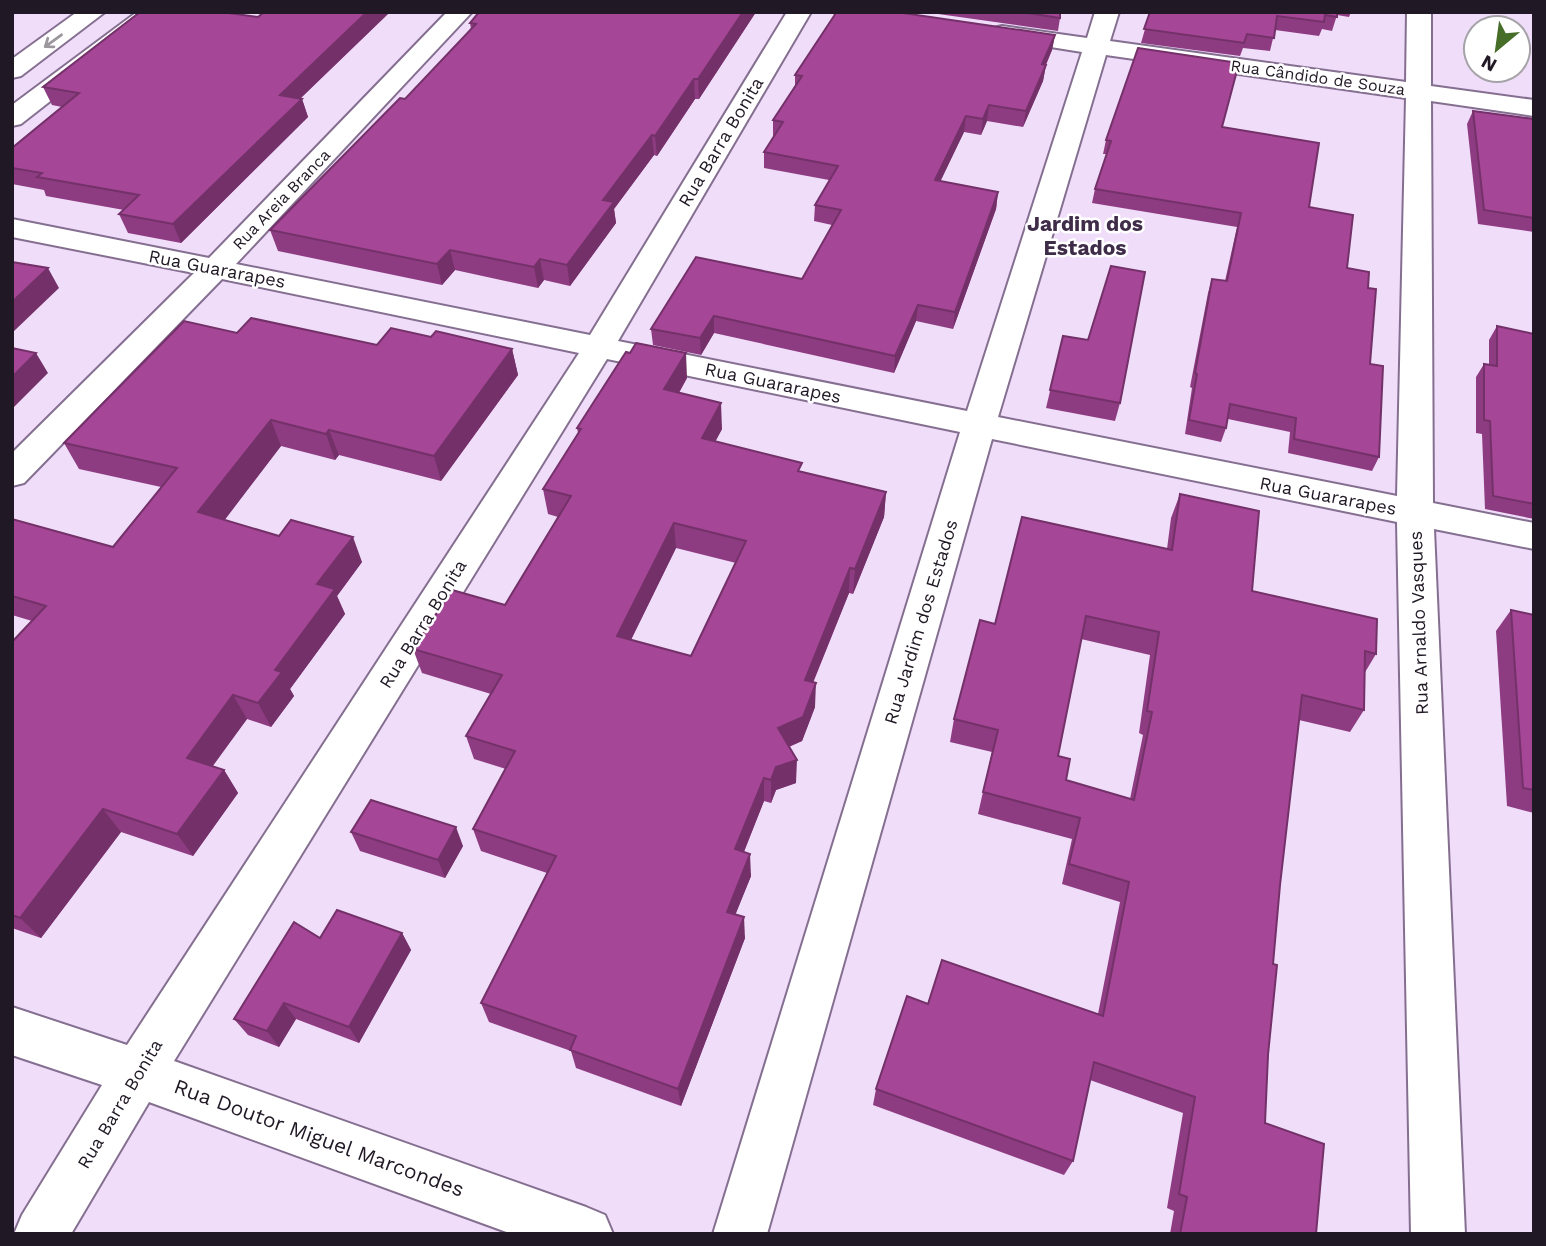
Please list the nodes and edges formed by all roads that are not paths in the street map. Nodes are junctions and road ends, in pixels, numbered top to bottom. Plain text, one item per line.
1 (93, 12) edge
2 (152, 12) edge
3 (460, 12) edge
4 (799, 12) edge
5 (1419, 12) edge
6 (975, 29) edge
7 (1102, 29) edge
8 (12, 71) edge
9 (1419, 91) junction
10 (1534, 108) edge
11 (12, 118) edge
12 (12, 229) edge
13 (215, 268) junction
14 (599, 346) junction
15 (979, 426) junction
16 (12, 474) edge
17 (1415, 513) junction
18 (1534, 536) edge
19 (12, 1031) edge
20 (138, 1073) junction
21 (41, 1234) edge
22 (586, 1234) edge
23 (740, 1234) edge
24 (1438, 1234) edge

1 -> 8 street
2 - 11 street
3 - 13 street, Rua Areia Branca
4 - 14 street, Rua Barra Bonita
5 - 9 street, Rua Arnaldo Vasques
6 - 7 street, Rua Cândido de Souza
7 - 9 street, Rua Cândido de Souza
7 - 15 street, Rua Jardim dos Estados
9 - 10 street, Rua Cândido de Souza
9 - 17 street, Rua Arnaldo Vasques
12 - 13 street, Rua Guararapes
13 - 14 street, Rua Guararapes
13 - 16 street, Rua Areia Branca
14 - 15 street, Rua Guararapes
14 - 20 street, Rua Barra Bonita
15 - 17 street, Rua Guararapes
15 - 23 street, Rua Jardim dos Estados
17 - 18 street, Rua Guararapes
17 - 24 street, Rua Arnaldo Vasques
19 - 20 street, Rua Doutor Miguel Marcondes
20 - 21 street, Rua Barra Bonita
20 - 22 street, Rua Doutor Miguel Marcondes

